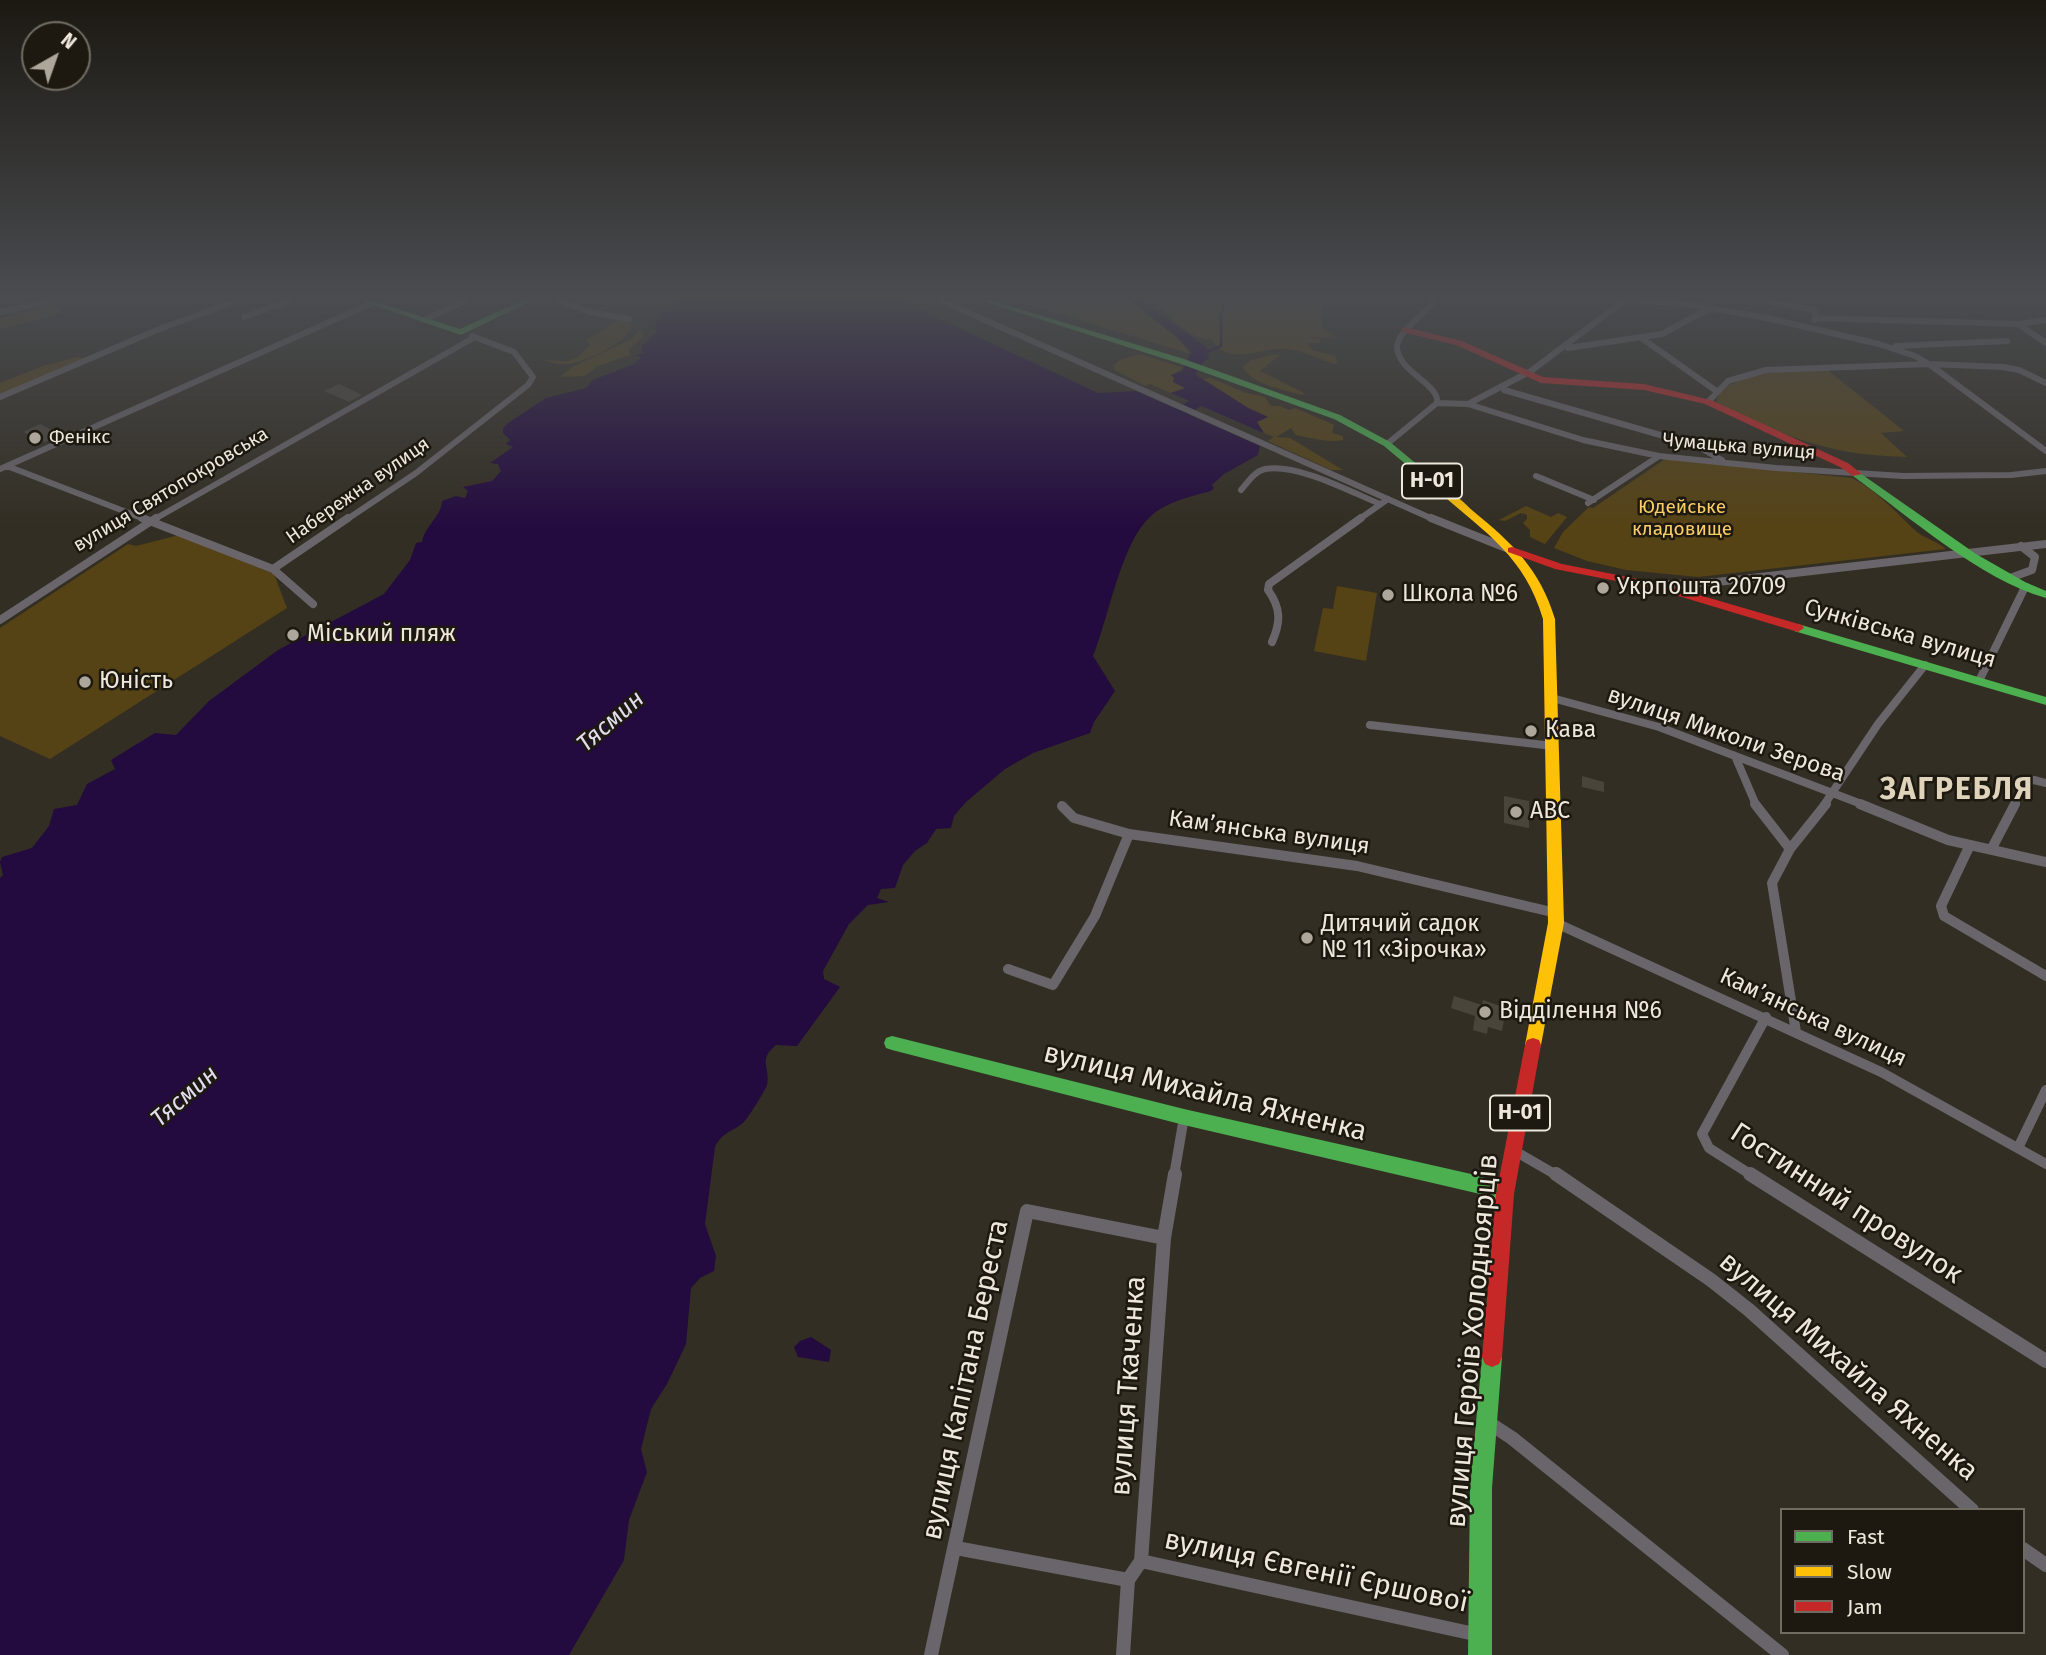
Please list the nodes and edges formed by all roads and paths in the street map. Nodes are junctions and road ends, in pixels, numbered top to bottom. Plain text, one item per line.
1 (46, 377) edge
2 (201, 377) edge
3 (396, 377) edge
4 (533, 377) edge
5 (1111, 377) edge
6 (1228, 377) edge
7 (1415, 377) edge
8 (1524, 377) edge
9 (1536, 377) edge
10 (1689, 377) edge
11 (1740, 377) edge
12 (1947, 377) edge
13 (1504, 390) junction
14 (1711, 396) junction
15 (0, 397) edge
16 (1437, 400) junction
17 (1468, 404) junction
18 (1387, 444) junction
19 (2046, 451) edge
20 (1659, 456) junction
21 (1726, 463) junction
22 (3, 466) edge
23 (2046, 471) edge
24 (1856, 473) junction
25 (1535, 476) dead end
26 (1241, 490) dead end
27 (1384, 502) junction
28 (153, 520) junction
29 (2046, 544) edge
30 (2021, 546) junction
31 (1512, 550) junction
32 (1967, 552) junction
33 (1559, 567) junction
34 (273, 569) junction
35 (1536, 575) junction
36 (2010, 578) junction
37 (1654, 585) junction
38 (2025, 587) junction
39 (2046, 595) edge
40 (313, 604) dead end
41 (0, 620) edge
42 (1272, 642) dead end
43 (1925, 665) junction
44 (1979, 681) junction
45 (1552, 698) junction
46 (2046, 701) edge
47 (1370, 725) dead end
48 (1553, 746) junction
49 (1735, 756) junction
50 (2046, 783) edge
51 (1834, 793) junction
52 (1062, 806) dead end
53 (1129, 834) junction
54 (1970, 845) junction
55 (1992, 848) junction
56 (1790, 849) junction
57 (2046, 862) edge
58 (1556, 918) junction
59 (1008, 969) dead end
60 (2046, 976) edge
61 (1766, 1017) junction
62 (1796, 1032) junction
63 (892, 1043) dead end
64 (2046, 1090) edge
65 (1184, 1117) junction
66 (2018, 1148) junction
67 (1513, 1150) junction
68 (2046, 1164) edge
69 (1505, 1194) junction
70 (1164, 1238) junction
71 (2046, 1361) edge
72 (1485, 1420) junction
73 (1970, 1508) edge
74 (956, 1548) junction
75 (2025, 1550) edge
76 (1141, 1562) junction
77 (2046, 1564) edge
78 (1128, 1580) junction
79 (1479, 1635) junction
80 (931, 1655) edge
81 (1124, 1655) edge
82 (1480, 1655) edge
83 (1783, 1655) edge

1 - 15 street
2 - 22 street
3 - 28 street, вулиця Святопокровська
4 - 34 street, Набережна вулиця
5 - 27 street, Сунківська вулиця
6 - 18 street, Н-01
7 - 16 street
8 - 13 street
9 - 14 street
10 - 14 street
11 - 14 street
12 - 19 street
13 - 17 street
13 - 21 street
14 - 24 street
16 - 17 street, Чумацька вулиця
16 - 18 street
17 - 20 street, Чумацька вулиця
18 - 31 street, Н-01
20 - 21 street, Чумацька вулиця
20 - 25 street
21 - 24 street, Чумацька вулиця
22 - 28 street
23 - 24 street, Чумацька вулиця
24 - 32 street
26 - 27 street, Сунківська вулиця
27 - 31 street, Сунківська вулиця
27 - 42 street
28 - 34 street
28 - 41 street, вулиця Святопокровська
29 - 30 street
30 - 32 street
30 - 36 street
31 - 33 street, Сунківська вулиця
31 - 35 street, Н-01
32 - 36 street
32 - 37 street
33 - 35 street
33 - 37 street, Сунківська вулиця
34 - 40 street
35 - 45 street, вулиця Героїв Холодноярців / Н-01
36 - 38 street
37 - 43 street, Сунківська вулиця
38 - 39 street
38 - 44 street
43 - 44 street, Сунківська вулиця
43 - 51 street
44 - 46 street, Сунківська вулиця
45 - 48 street, вулиця Героїв Холодноярців / Н-01
45 - 49 street, вулиця Миколи Зерова
47 - 48 street
48 - 58 street, вулиця Героїв Холодноярців / Н-01
49 - 51 street, вулиця Миколи Зерова
49 - 56 street
50 - 55 street
51 - 54 street, вулиця Миколи Зерова
51 - 56 street
52 - 53 street, Камʼянська вулиця
53 - 58 street, Камʼянська вулиця
53 - 59 street
54 - 55 street, вулиця Миколи Зерова
54 - 60 street
55 - 57 street, вулиця Миколи Зерова
56 - 62 street
58 - 61 street, Камʼянська вулиця
58 - 67 street, вулиця Героїв Холодноярців / Н-01
61 - 62 street, Камʼянська вулиця
61 - 71 street, Гостинний провулок
62 - 66 street, Камʼянська вулиця
63 - 65 street, вулиця Михайла Яхненка
64 - 66 street
65 - 69 street, вулиця Михайла Яхненка
65 - 70 street, вулиця Ткаченка
66 - 68 street, Камʼянська вулиця
67 - 69 street, вулиця Героїв Холодноярців / Н-01
67 - 73 street, вулиця Михайла Яхненка
69 - 72 street, вулиця Героїв Холодноярців / Н-01
70 - 74 street, вулиця Капітана Береста
70 - 76 street, вулиця Ткаченка
72 - 79 street, вулиця Героїв Холодноярців / Н-01
72 - 83 street
74 - 78 street
74 - 80 street, вулиця Капітана Береста
75 - 77 street
76 - 78 street
76 - 79 street, вулиця Євгенії Єршової
78 - 81 street
79 - 82 street, вулиця Героїв Холодноярців / Н-01

